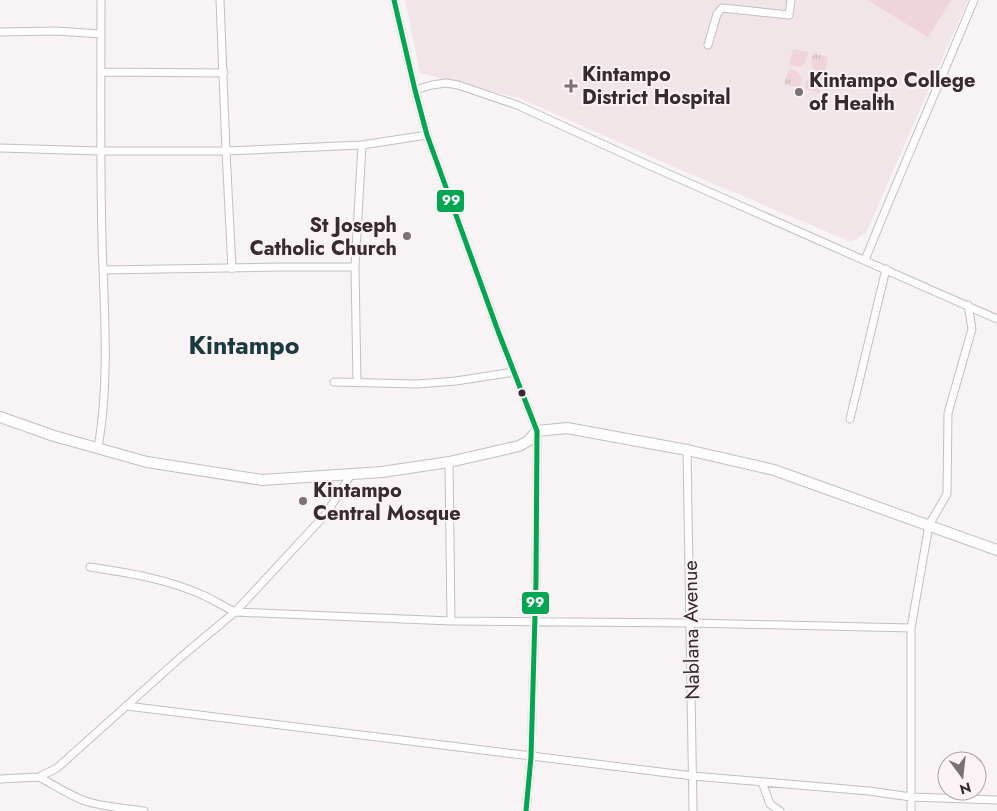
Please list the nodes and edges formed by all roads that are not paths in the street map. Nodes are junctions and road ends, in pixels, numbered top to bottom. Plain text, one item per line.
1 (101, 0) edge
2 (220, 0) edge
3 (394, 0) edge
4 (792, 0) edge
5 (974, 0) edge
6 (0, 32) edge
7 (101, 34) junction
8 (708, 45) dead end
9 (101, 72) junction
10 (224, 73) junction
11 (415, 90) junction
12 (428, 135) junction
13 (362, 145) junction
14 (0, 148) edge
15 (100, 151) junction
16 (226, 151) junction
17 (865, 260) junction
18 (355, 268) junction
19 (232, 269) junction
20 (886, 269) junction
21 (103, 270) junction
22 (968, 305) junction
23 (997, 319) edge
24 (514, 372) junction
25 (334, 382) dead end
26 (357, 383) junction
27 (0, 417) edge
28 (850, 419) dead end
29 (537, 431) junction
30 (98, 448) junction
31 (687, 450) junction
32 (449, 462) junction
33 (350, 476) junction
34 (929, 525) junction
35 (997, 550) edge
36 (90, 567) dead end
37 (235, 612) junction
38 (534, 620) junction
39 (451, 621) junction
40 (691, 622) junction
41 (911, 628) junction
42 (127, 706) junction
43 (531, 757) junction
44 (693, 776) junction
45 (39, 777) junction
46 (0, 779) edge
47 (762, 782) junction
48 (911, 797) junction
49 (997, 800) edge
50 (144, 811) edge
51 (526, 811) edge
52 (693, 811) edge
53 (780, 811) edge
54 (911, 811) edge

1 - 7 street
2 - 10 street
3 - 11 street
4 - 8 street
5 - 17 street
6 - 7 street
7 - 9 street
9 - 10 street
9 - 15 street
10 - 16 street
11 - 12 street
11 - 17 street
12 - 13 street
12 - 24 street
13 - 16 street
13 - 18 street
14 - 15 street
15 - 16 street
15 - 21 street
16 - 19 street
17 - 20 street
18 - 19 street
18 - 26 street
19 - 21 street
20 - 22 street
20 - 28 street
21 - 30 street
22 - 23 street
22 - 34 street
24 - 26 street
24 - 29 street
25 - 26 street
27 - 30 main road
29 - 31 main road
29 - 32 main road
29 - 38 street
30 - 33 main road
31 - 34 main road
31 - 40 street, Nablana Avenue
32 - 33 main road
32 - 39 street
33 - 37 street
34 - 35 main road
34 - 41 street
36 - 37 street
37 - 39 street
37 - 42 street
38 - 39 street
38 - 40 street
38 - 43 street
40 - 41 street
40 - 44 street, Nablana Avenue
41 - 48 street
42 - 43 street
42 - 45 street
43 - 44 street
43 - 51 street
44 - 47 street
44 - 52 street, Nablana Avenue
45 - 46 street
45 - 50 street
47 - 48 street
47 - 53 street
48 - 49 street
48 - 54 street

